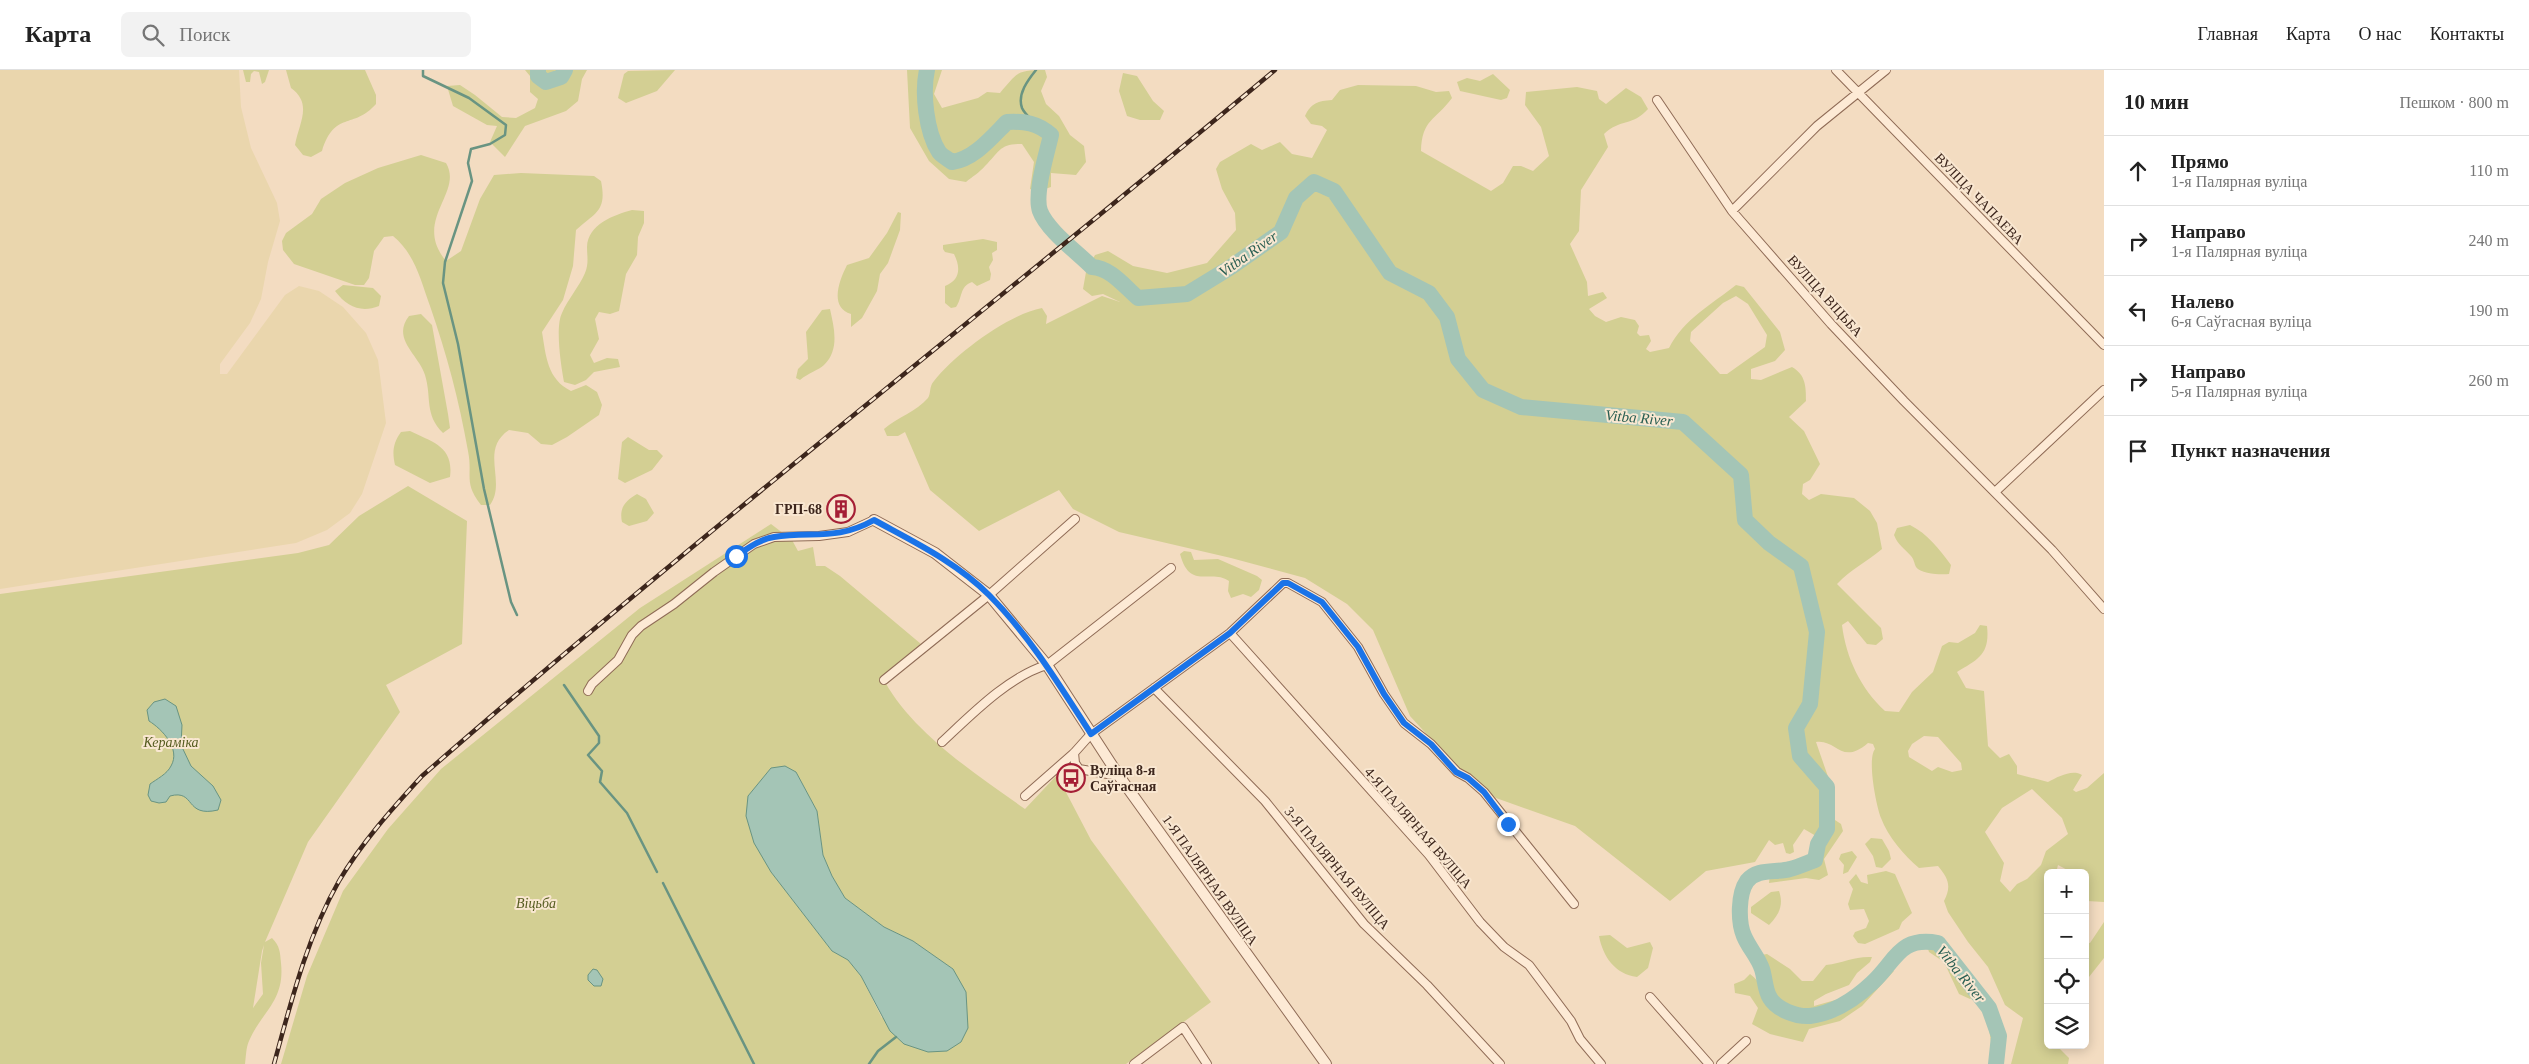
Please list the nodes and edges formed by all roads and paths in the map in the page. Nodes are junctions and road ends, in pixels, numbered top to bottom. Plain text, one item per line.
1 (1836, 70) edge
2 (1886, 70) edge
3 (1858, 92) junction
4 (1658, 100) dead end
5 (1732, 211) junction
6 (2104, 345) edge
7 (2104, 390) edge
8 (1995, 492) junction
9 (1075, 519) dead end
10 (874, 520) joint
11 (1171, 568) dead end
12 (989, 595) junction
13 (2104, 609) edge
14 (1230, 633) junction
15 (1047, 665) junction
16 (884, 680) dead end
17 (1154, 688) junction
18 (588, 691) dead end
19 (1091, 734) junction
20 (942, 742) dead end
21 (1074, 754) junction
22 (1119, 776) junction
23 (1025, 796) dead end
24 (1574, 904) dead end
25 (1650, 997) dead end
26 (1746, 1041) dead end
27 (1134, 1064) edge
28 (1207, 1064) edge
29 (1326, 1064) edge
30 (1500, 1064) edge
31 (1601, 1064) edge
32 (1709, 1064) edge
33 (1721, 1064) edge

1 - 3 street, ВУЛІЦА ЧАПАЕВА
2 - 3 street
3 - 5 street
3 - 6 street, ВУЛІЦА ЧАПАЕВА
4 - 5 street, ВУЛІЦА ВІЦЬБА
5 - 8 street, ВУЛІЦА ВІЦЬБА
7 - 8 street
8 - 13 street, ВУЛІЦА ВІЦЬБА
9 - 12 street
10 - 12 street, 1-Я ПАЛЯРНАЯ ВУЛІЦА
10 - 18 street, 1-Я ПАЛЯРНАЯ ВУЛІЦА
11 - 15 street
12 - 15 street, 1-Я ПАЛЯРНАЯ ВУЛІЦА
12 - 16 street
14 - 17 street
14 - 24 street
14 - 31 street, 4-Я ПАЛЯРНАЯ ВУЛІЦА
15 - 19 street, 1-Я ПАЛЯРНАЯ ВУЛІЦА
15 - 20 street
17 - 19 street
17 - 30 street, 3-Я ПАЛЯРНАЯ ВУЛІЦА
19 - 21 street
19 - 22 street, 1-Я ПАЛЯРНАЯ ВУЛІЦА
21 - 22 street
21 - 23 street
22 - 29 street, 1-Я ПАЛЯРНАЯ ВУЛІЦА
25 - 32 street
26 - 33 street
27 - 28 street

